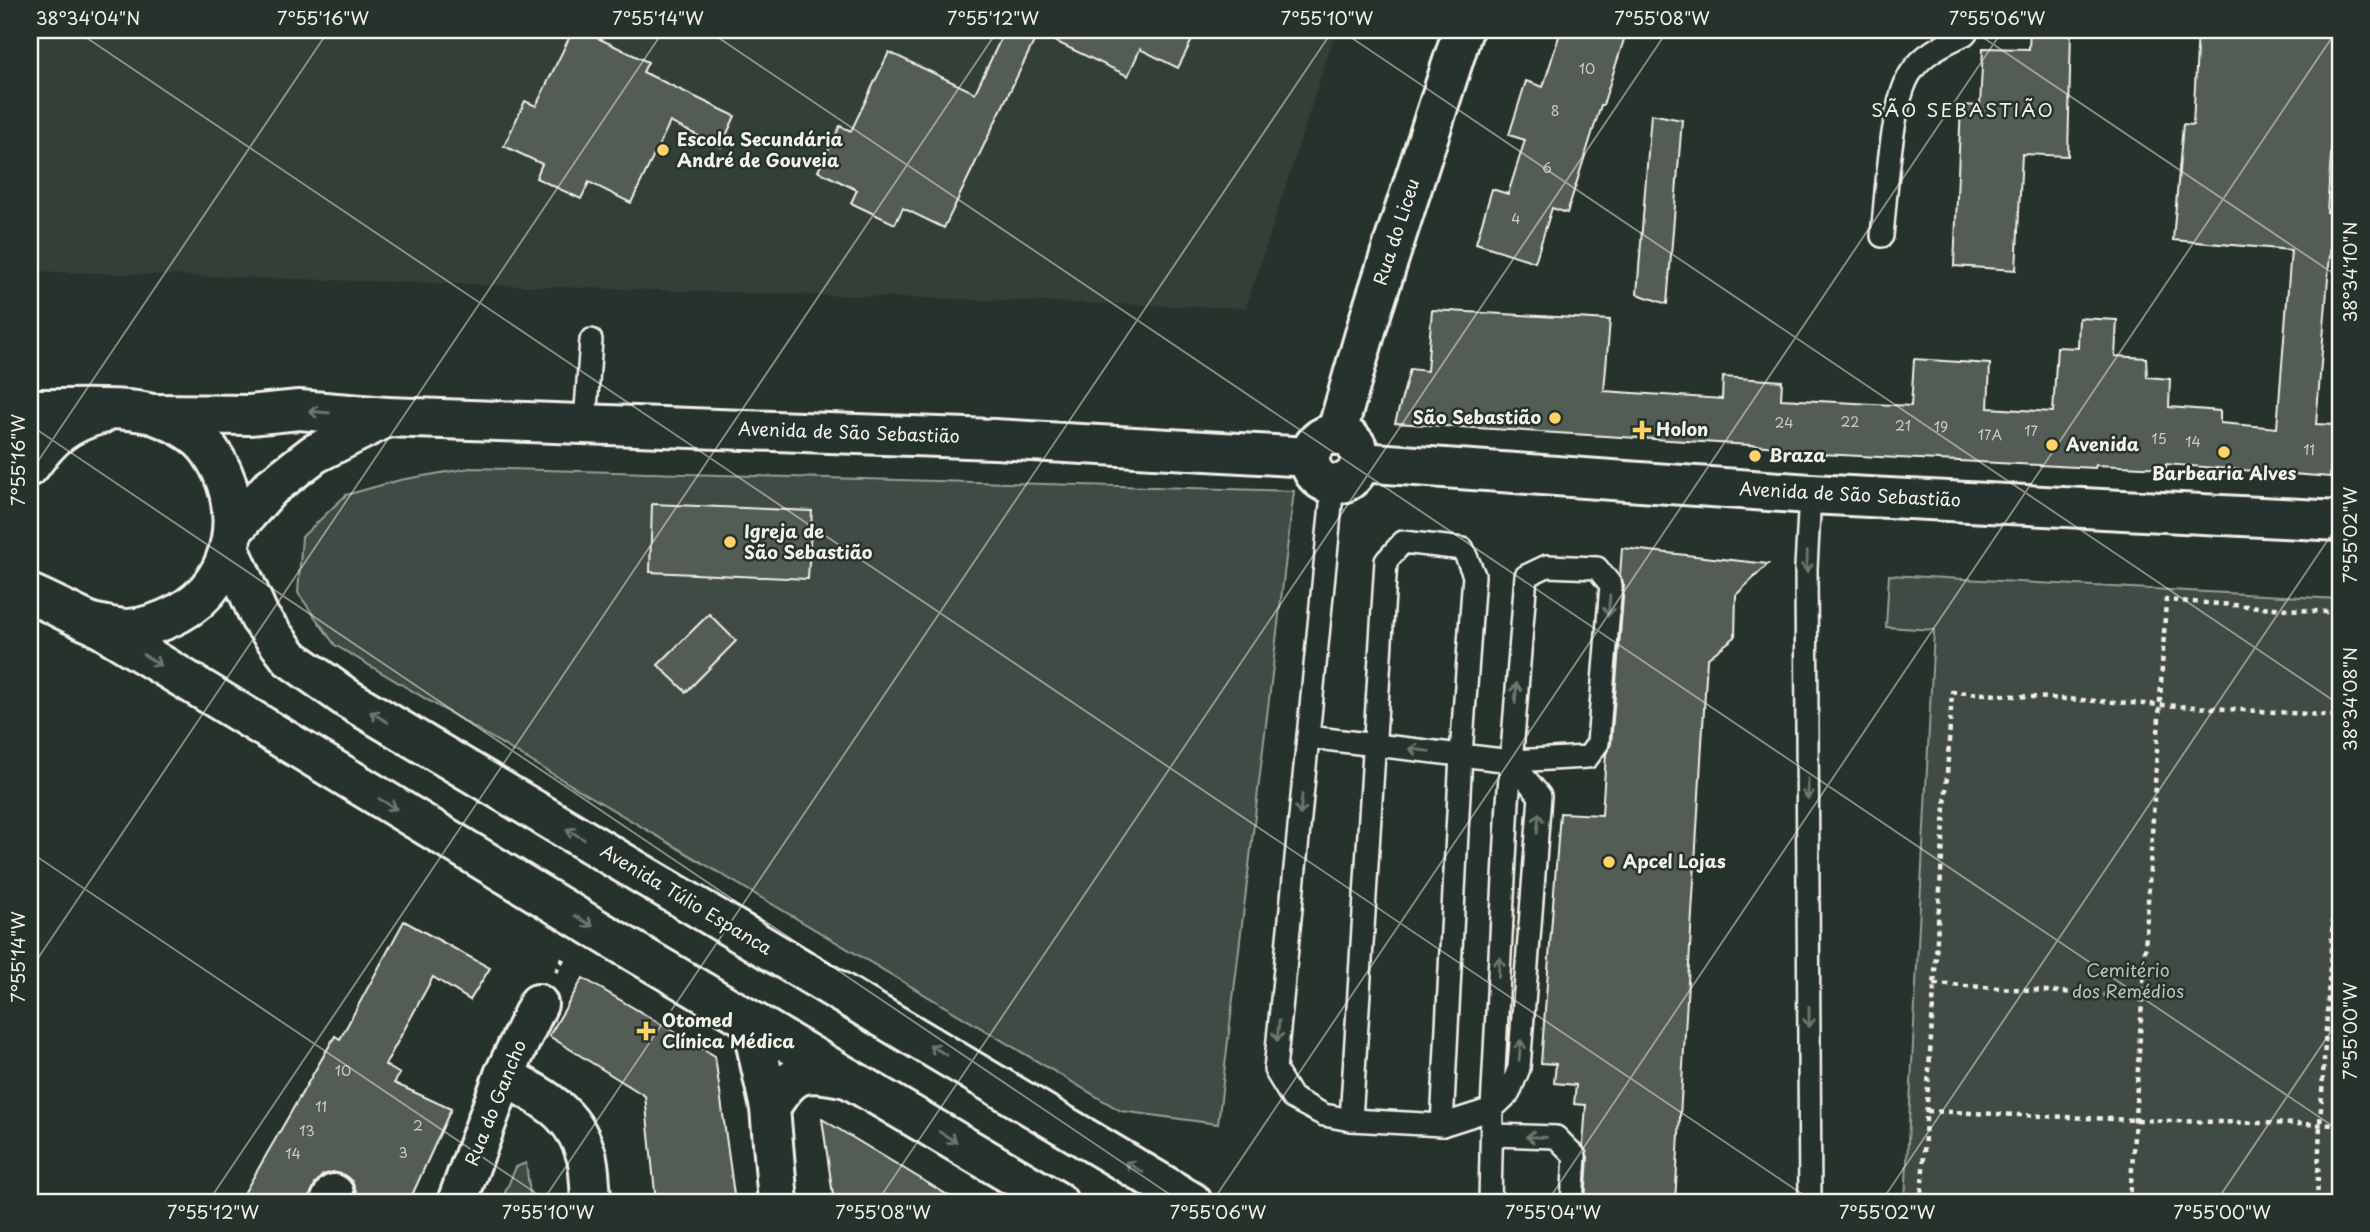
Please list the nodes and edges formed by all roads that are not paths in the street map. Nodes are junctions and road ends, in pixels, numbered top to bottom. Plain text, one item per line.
1 (1462, 30) edge
2 (1968, 30) edge
3 (1882, 236) dead end
4 (591, 340) dead end
5 (30, 410) edge
6 (113, 411) junction
7 (155, 414) junction
8 (387, 417) junction
9 (585, 424) junction
10 (1335, 460) junction
11 (30, 467) edge
12 (1810, 494) junction
13 (2340, 521) edge
14 (232, 539) junction
15 (30, 571) edge
16 (43, 599) edge
17 (94, 624) junction
18 (1308, 737) junction
19 (1375, 745) junction
20 (1461, 755) junction
21 (1511, 761) junction
22 (538, 1004) road end
23 (751, 1021) junction
24 (503, 1075) junction
25 (847, 1078) junction
26 (770, 1108) junction
27 (1492, 1109) junction
28 (1351, 1120) junction
29 (1442, 1125) junction
30 (1493, 1135) junction
31 (457, 1202) edge
32 (591, 1202) edge
33 (778, 1202) edge
34 (1058, 1202) edge
35 (1192, 1202) edge
36 (1490, 1202) edge
37 (1572, 1202) edge
38 (1810, 1202) edge

1 - 10 main road, Rua do Liceu
2 - 3 lane
4 - 9 lane
5 - 6 main road, Avenida Túlio Espanca
6 - 7 main road, Avenida Túlio Espanca
6 - 11 main road, Avenida Túlio Espanca
8 -> 7 main road, Avenida de São Sebastião
7 - 14 main road, Avenida Túlio Espanca
8 - 9 main road, Avenida de São Sebastião
8 - 14 main road, Avenida de São Sebastião
9 - 10 main road, Avenida de São Sebastião
10 - 12 main road, Avenida de São Sebastião
10 - 18 lane
12 - 13 main road, Avenida de São Sebastião
12 -> 38 lane
14 - 17 main road
35 -> 14 main road, Avenida Túlio Espanca
15 - 16 main road
16 - 17 main road
17 -> 23 main road
18 - 19 lane
18 -> 28 lane
20 -> 19 lane
19 - 20 lane
19 - 28 lane
20 - 21 lane
20 - 29 lane
21 -> 21 lane
27 -> 21 lane
27 -> 21 lane
22 - 24 main road, Rua do Gancho
23 - 25 main road
23 - 26 main road
24 - 31 main road, Rua do Gancho
24 - 32 main road
25 - 26 main road
25 -> 34 main road
26 - 33 main road
27 - 29 lane
27 - 30 lane
28 - 29 lane
30 - 36 lane
37 -> 30 lane

